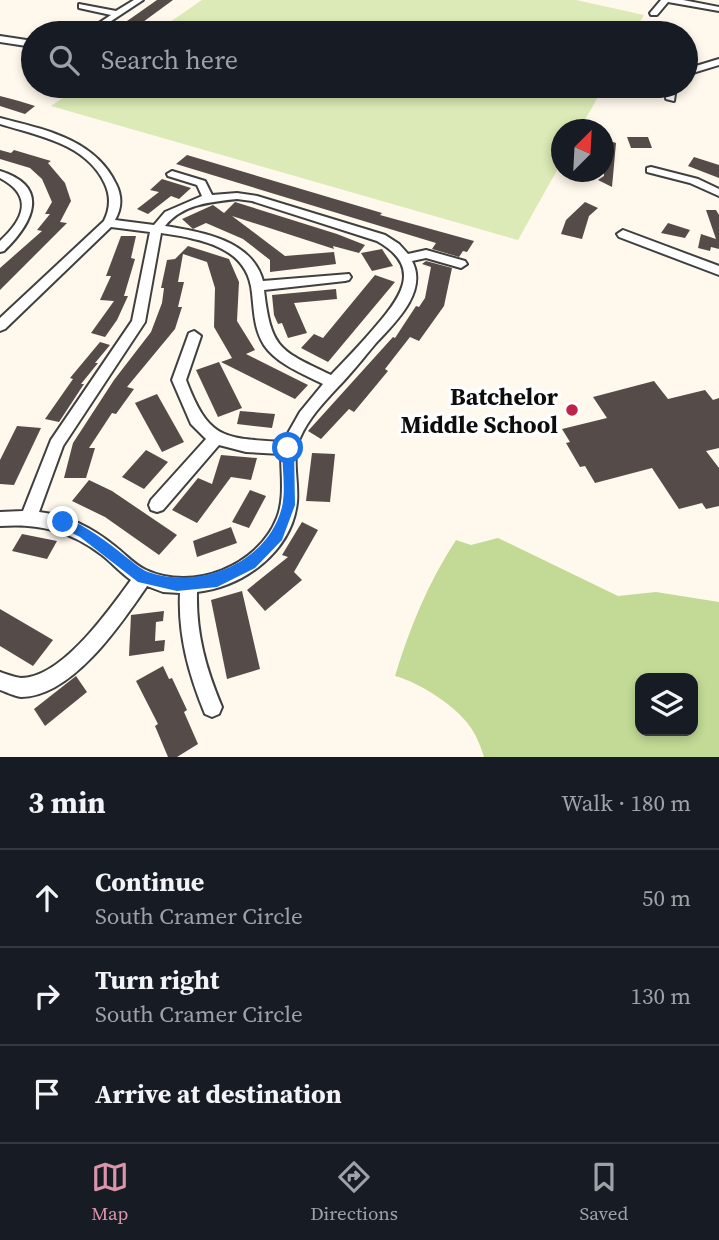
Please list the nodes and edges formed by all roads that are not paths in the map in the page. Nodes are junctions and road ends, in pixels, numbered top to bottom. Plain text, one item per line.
1 (139, 0) edge
2 (665, 0) edge
3 (670, 0) edge
4 (82, 6) dead end
5 (719, 9) edge
6 (119, 13) junction
7 (654, 13) dead end
8 (107, 21) edge
9 (0, 39) edge
10 (21, 42) edge
11 (717, 64) edge
12 (698, 69) edge
13 (0, 121) edge
14 (651, 170) dead end
15 (0, 174) edge
16 (172, 174) dead end
17 (719, 193) edge
18 (208, 197) junction
19 (108, 223) junction
20 (156, 230) junction
21 (623, 234) dead end
22 (0, 248) edge
23 (405, 258) junction
24 (461, 264) dead end
25 (719, 271) edge
26 (345, 277) dead end
27 (258, 286) junction
28 (0, 326) edge
29 (194, 336) dead end
30 (334, 383) junction
31 (215, 439) junction
32 (288, 448) junction
33 (158, 505) dead end
34 (29, 517) junction
35 (0, 519) edge
36 (143, 577) junction
37 (188, 585) junction
38 (0, 681) edge
39 (212, 707) dead end

1 - 6 street
2 - 7 street
3 - 5 street
4 - 6 street
6 - 8 street
9 - 10 street
11 - 12 street
13 - 19 street
14 - 17 street
15 - 22 street
16 - 18 street
18 - 20 street
18 - 23 street
19 - 20 street
19 - 28 street
20 - 27 street
20 - 34 street
21 - 25 street
23 - 24 street
23 - 30 street
26 - 27 street
27 - 30 street
29 - 31 street
30 - 32 street
31 - 32 street
31 - 33 street
32 - 37 street
34 - 35 street
34 - 36 street
36 - 37 street
36 - 38 street
37 - 39 street

